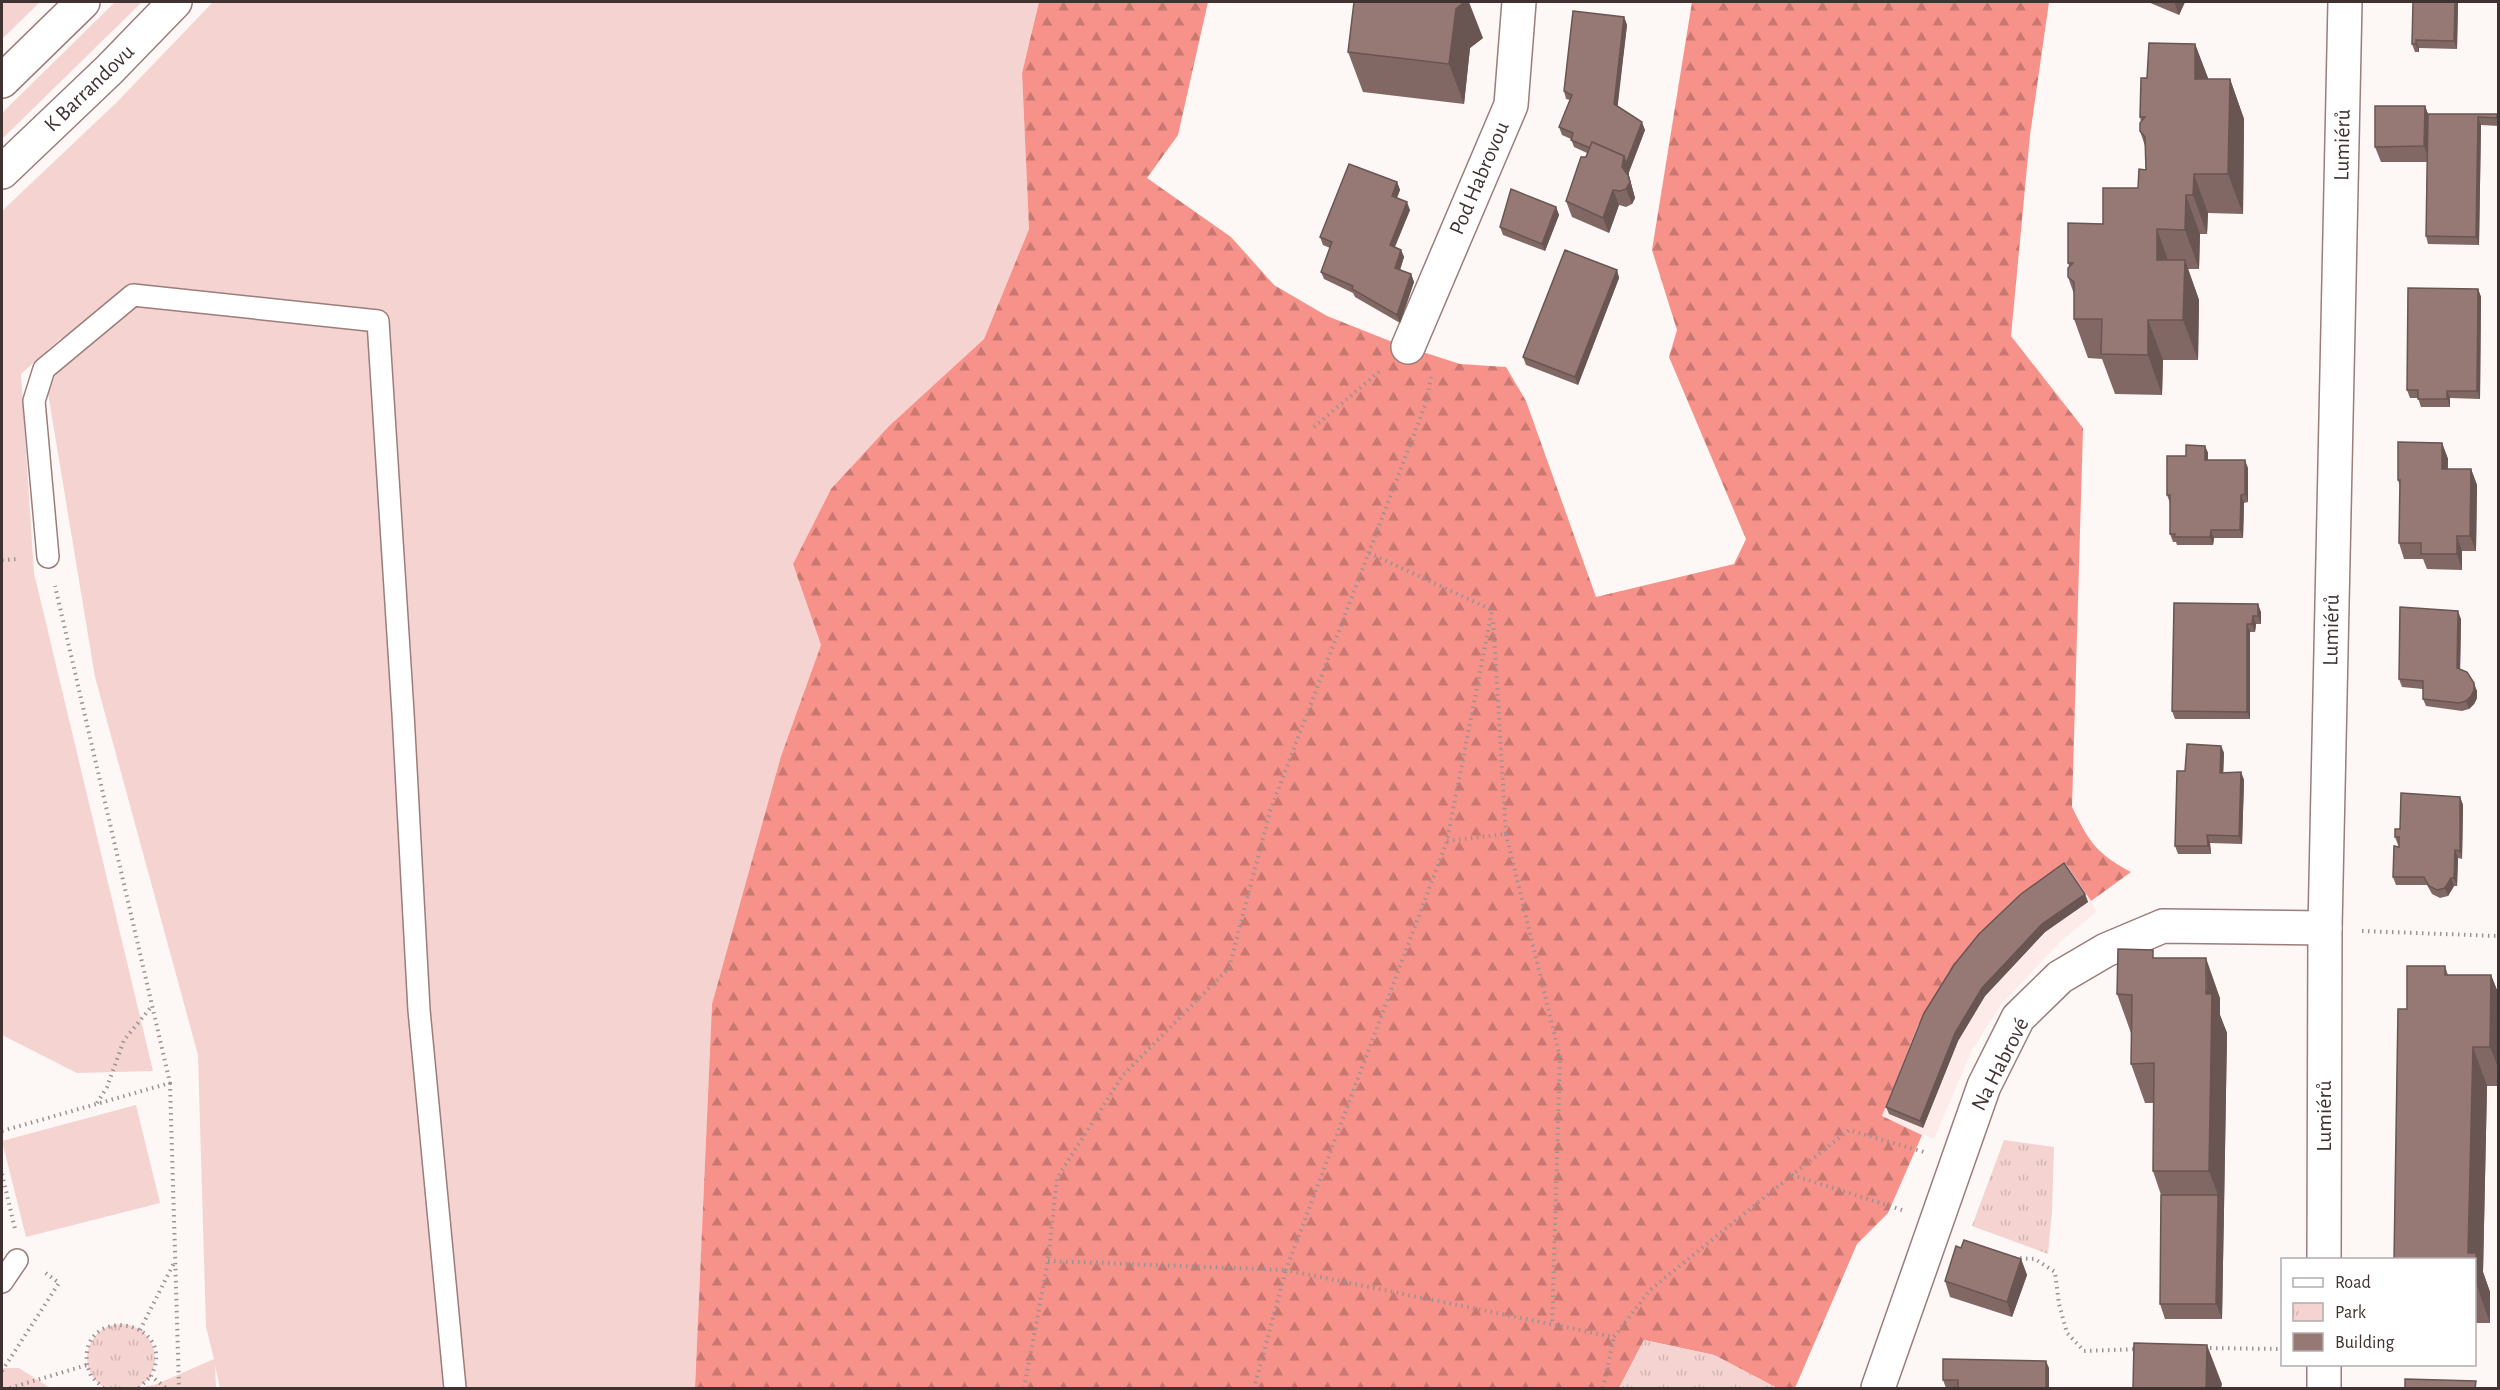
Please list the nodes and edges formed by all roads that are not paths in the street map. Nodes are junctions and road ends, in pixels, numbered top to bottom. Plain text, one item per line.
1 (83, 2) edge
2 (176, 2) edge
3 (1519, 2) edge
4 (2345, 2) edge
5 (2, 81) edge
6 (2, 172) edge
7 (1408, 347) road end
8 (48, 557) road end
9 (2325, 928) junction
10 (20, 1257) road end
11 (2324, 1258) edge
12 (2, 1282) edge
13 (2324, 1366) edge
14 (455, 1389) edge
15 (1878, 1389) edge
16 (2324, 1389) edge

1 - 5 street
2 - 6 street, K Barrandovu
3 - 7 street, Pod Habrovou
4 - 9 street, Lumiérů
8 - 14 lane
9 - 11 street, Lumiérů
9 - 15 street, Na Habrové
10 - 12 lane
13 - 16 street

